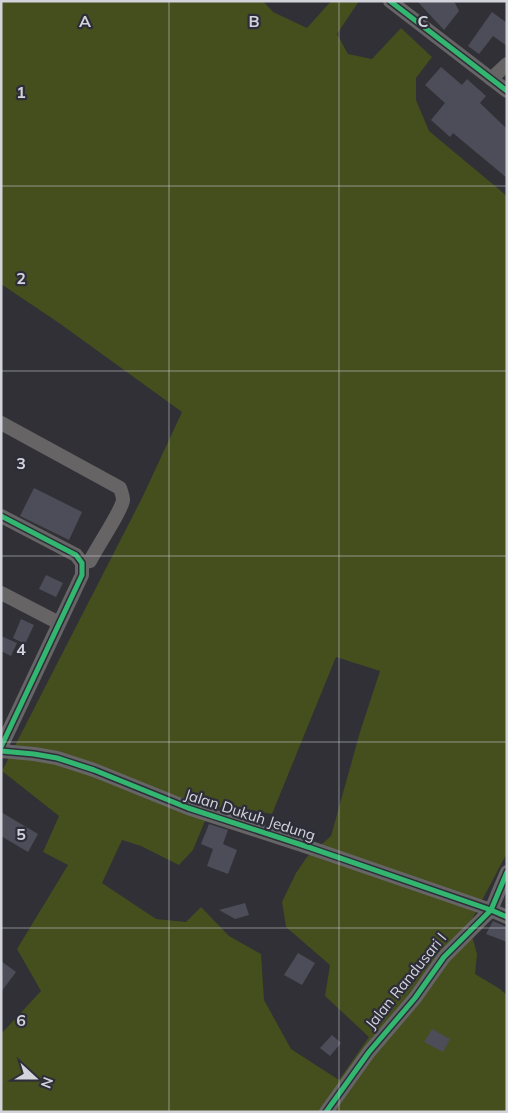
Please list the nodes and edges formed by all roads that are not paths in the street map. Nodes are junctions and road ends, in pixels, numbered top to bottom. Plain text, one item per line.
1 (390, 1) edge
2 (507, 64) edge
3 (491, 80) junction
4 (507, 91) edge
5 (1, 423) edge
6 (1, 516) edge
7 (82, 563) junction
8 (1, 594) edge
9 (59, 623) junction
10 (1, 747) edge
11 (1, 752) edge
12 (507, 872) edge
13 (491, 910) junction
14 (507, 917) edge
15 (326, 1112) edge

1 - 3 street
2 - 3 street
3 - 4 street
5 - 7 street
6 - 7 street
7 - 9 street
8 - 9 street
9 - 10 street
11 - 13 street, Jalan Dukuh Jedung
12 - 13 street
13 - 14 street, Jalan Dukuh Jedung
13 - 15 street, Jalan Randusari I

